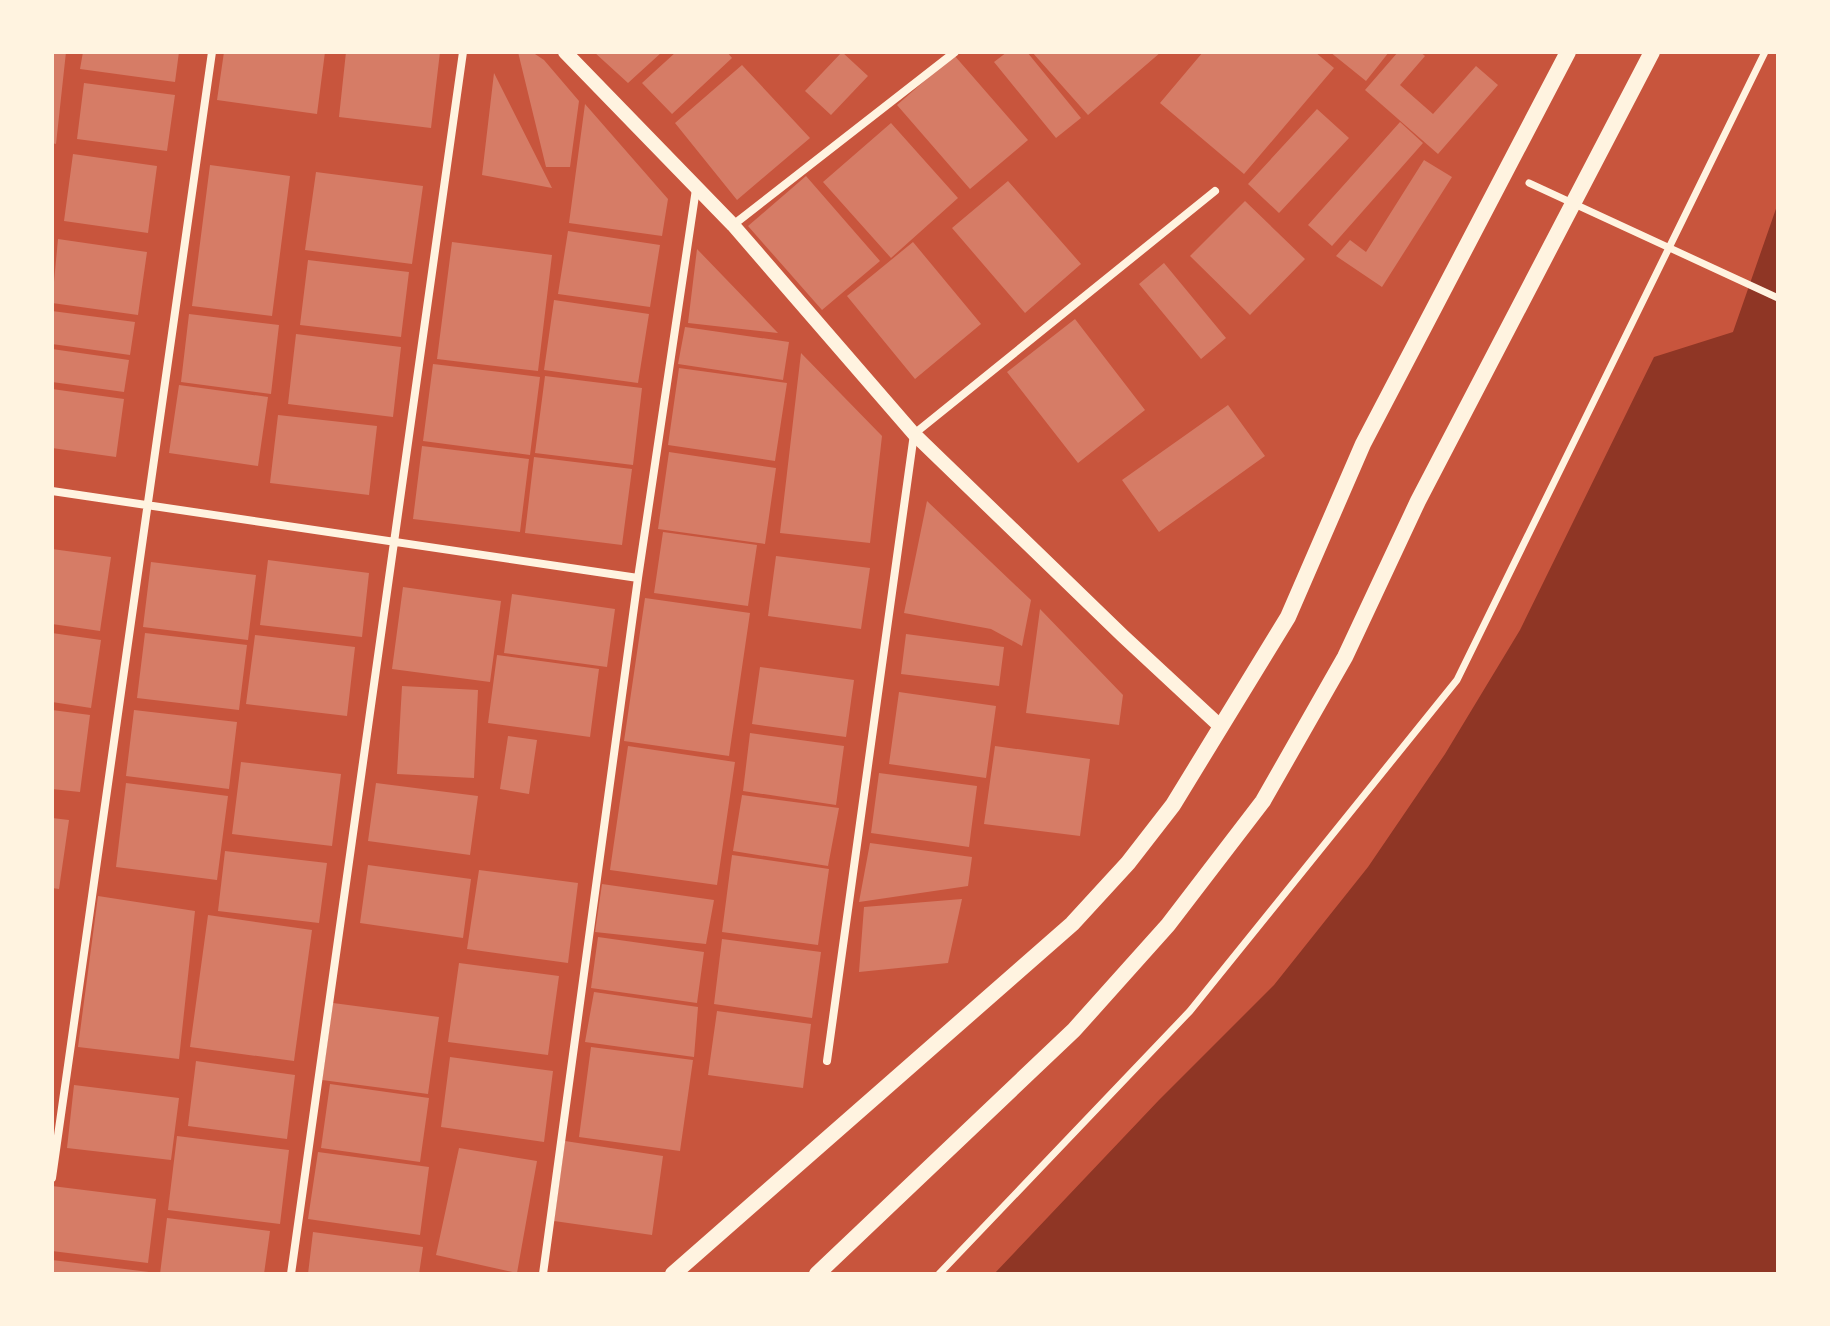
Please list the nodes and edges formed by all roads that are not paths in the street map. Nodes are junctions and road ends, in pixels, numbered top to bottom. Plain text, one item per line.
1 (212, 52) edge
2 (463, 52) edge
3 (565, 52) edge
4 (955, 52) edge
5 (1568, 52) edge
6 (1652, 52) edge
7 (1765, 52) edge
8 (1529, 183) dead end
9 (696, 189) junction
10 (1215, 191) dead end
11 (733, 225) junction
12 (1778, 298) edge
13 (914, 434) junction
14 (52, 491) edge
15 (148, 505) junction
16 (394, 542) junction
17 (638, 578) junction
18 (1221, 727) junction
19 (827, 1061) dead end
20 (52, 1178) edge
21 (291, 1274) edge
22 (543, 1274) edge
23 (673, 1274) edge
24 (817, 1274) edge
25 (939, 1274) edge

1 - 15 street
2 - 16 street
3 - 9 street
4 - 11 street
5 - 18 main road
6 - 24 main road
7 - 25 street
8 - 12 street
9 - 11 street
9 - 17 street
10 - 13 street
11 - 13 street
13 - 18 street
13 - 19 street
14 - 15 street
15 - 16 street
15 - 20 street
16 - 17 street
16 - 21 street
17 - 22 street
18 - 23 main road

